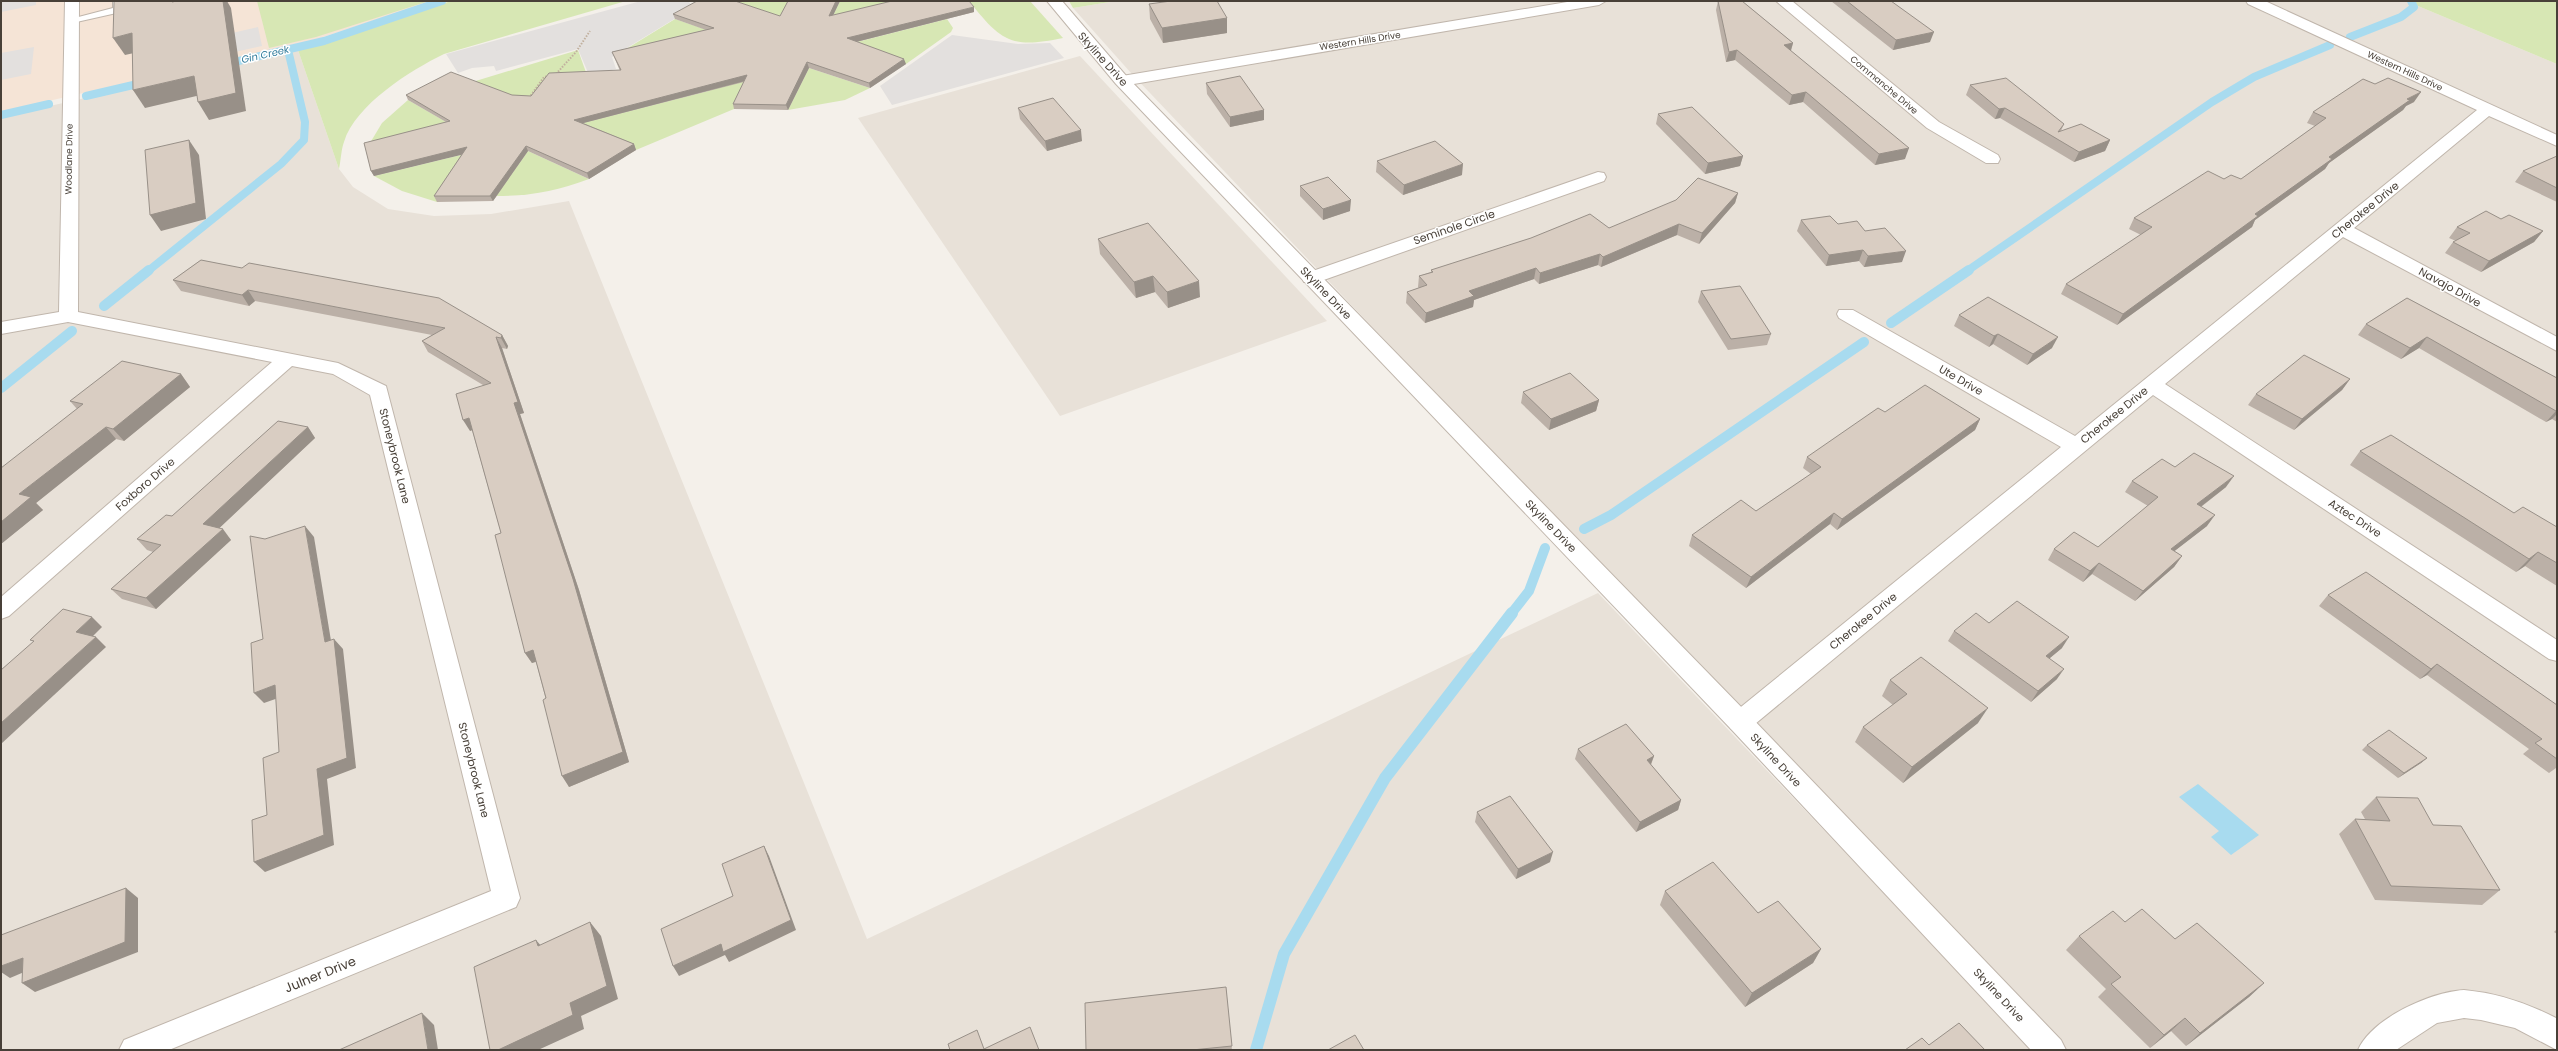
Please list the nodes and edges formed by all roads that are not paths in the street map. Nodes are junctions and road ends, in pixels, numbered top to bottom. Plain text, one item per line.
1 (72, 1) edge
2 (118, 1) edge
3 (1054, 1) edge
4 (1599, 1) edge
5 (1783, 1) edge
6 (2253, 1) edge
7 (72, 20) junction
8 (1122, 80) junction
9 (2488, 109) junction
10 (2557, 140) edge
11 (1992, 159) dead end
12 (1598, 177) dead end
13 (2342, 229) junction
14 (1311, 278) junction
15 (1846, 314) dead end
16 (68, 316) junction
17 (1, 328) edge
18 (2557, 345) edge
19 (289, 358) junction
20 (2152, 385) junction
21 (2076, 446) junction
22 (1, 610) edge
23 (2557, 652) edge
24 (1740, 722) junction
25 (506, 898) joint
26 (2557, 1036) edge
27 (134, 1050) edge
28 (2051, 1050) edge
29 (2373, 1050) edge

1 - 7 street, Woodlane Drive
2 - 7 lane
3 - 8 street, Skyline Drive
4 - 8 street, Western Hills Drive
5 - 11 street, Commanche Drive
6 - 9 street, Western Hills Drive
7 - 16 street, Woodlane Drive
8 - 14 street, Skyline Drive
9 - 10 street, Western Hills Drive
9 - 13 street, Cherokee Drive
12 - 14 street, Seminole Circle
13 - 18 street, Navajo Drive
13 - 20 street, Cherokee Drive
14 - 24 street, Skyline Drive
15 - 21 street, Ute Drive
16 - 17 street, Stoneybrook Lane
16 - 19 street, Stoneybrook Lane
19 - 22 street, Foxboro Drive
19 - 25 street, Stoneybrook Lane
20 - 21 street, Cherokee Drive
20 - 23 street, Aztec Drive
21 - 24 street, Cherokee Drive
24 - 28 street, Skyline Drive
25 - 27 street, Julner Drive
26 - 29 street

